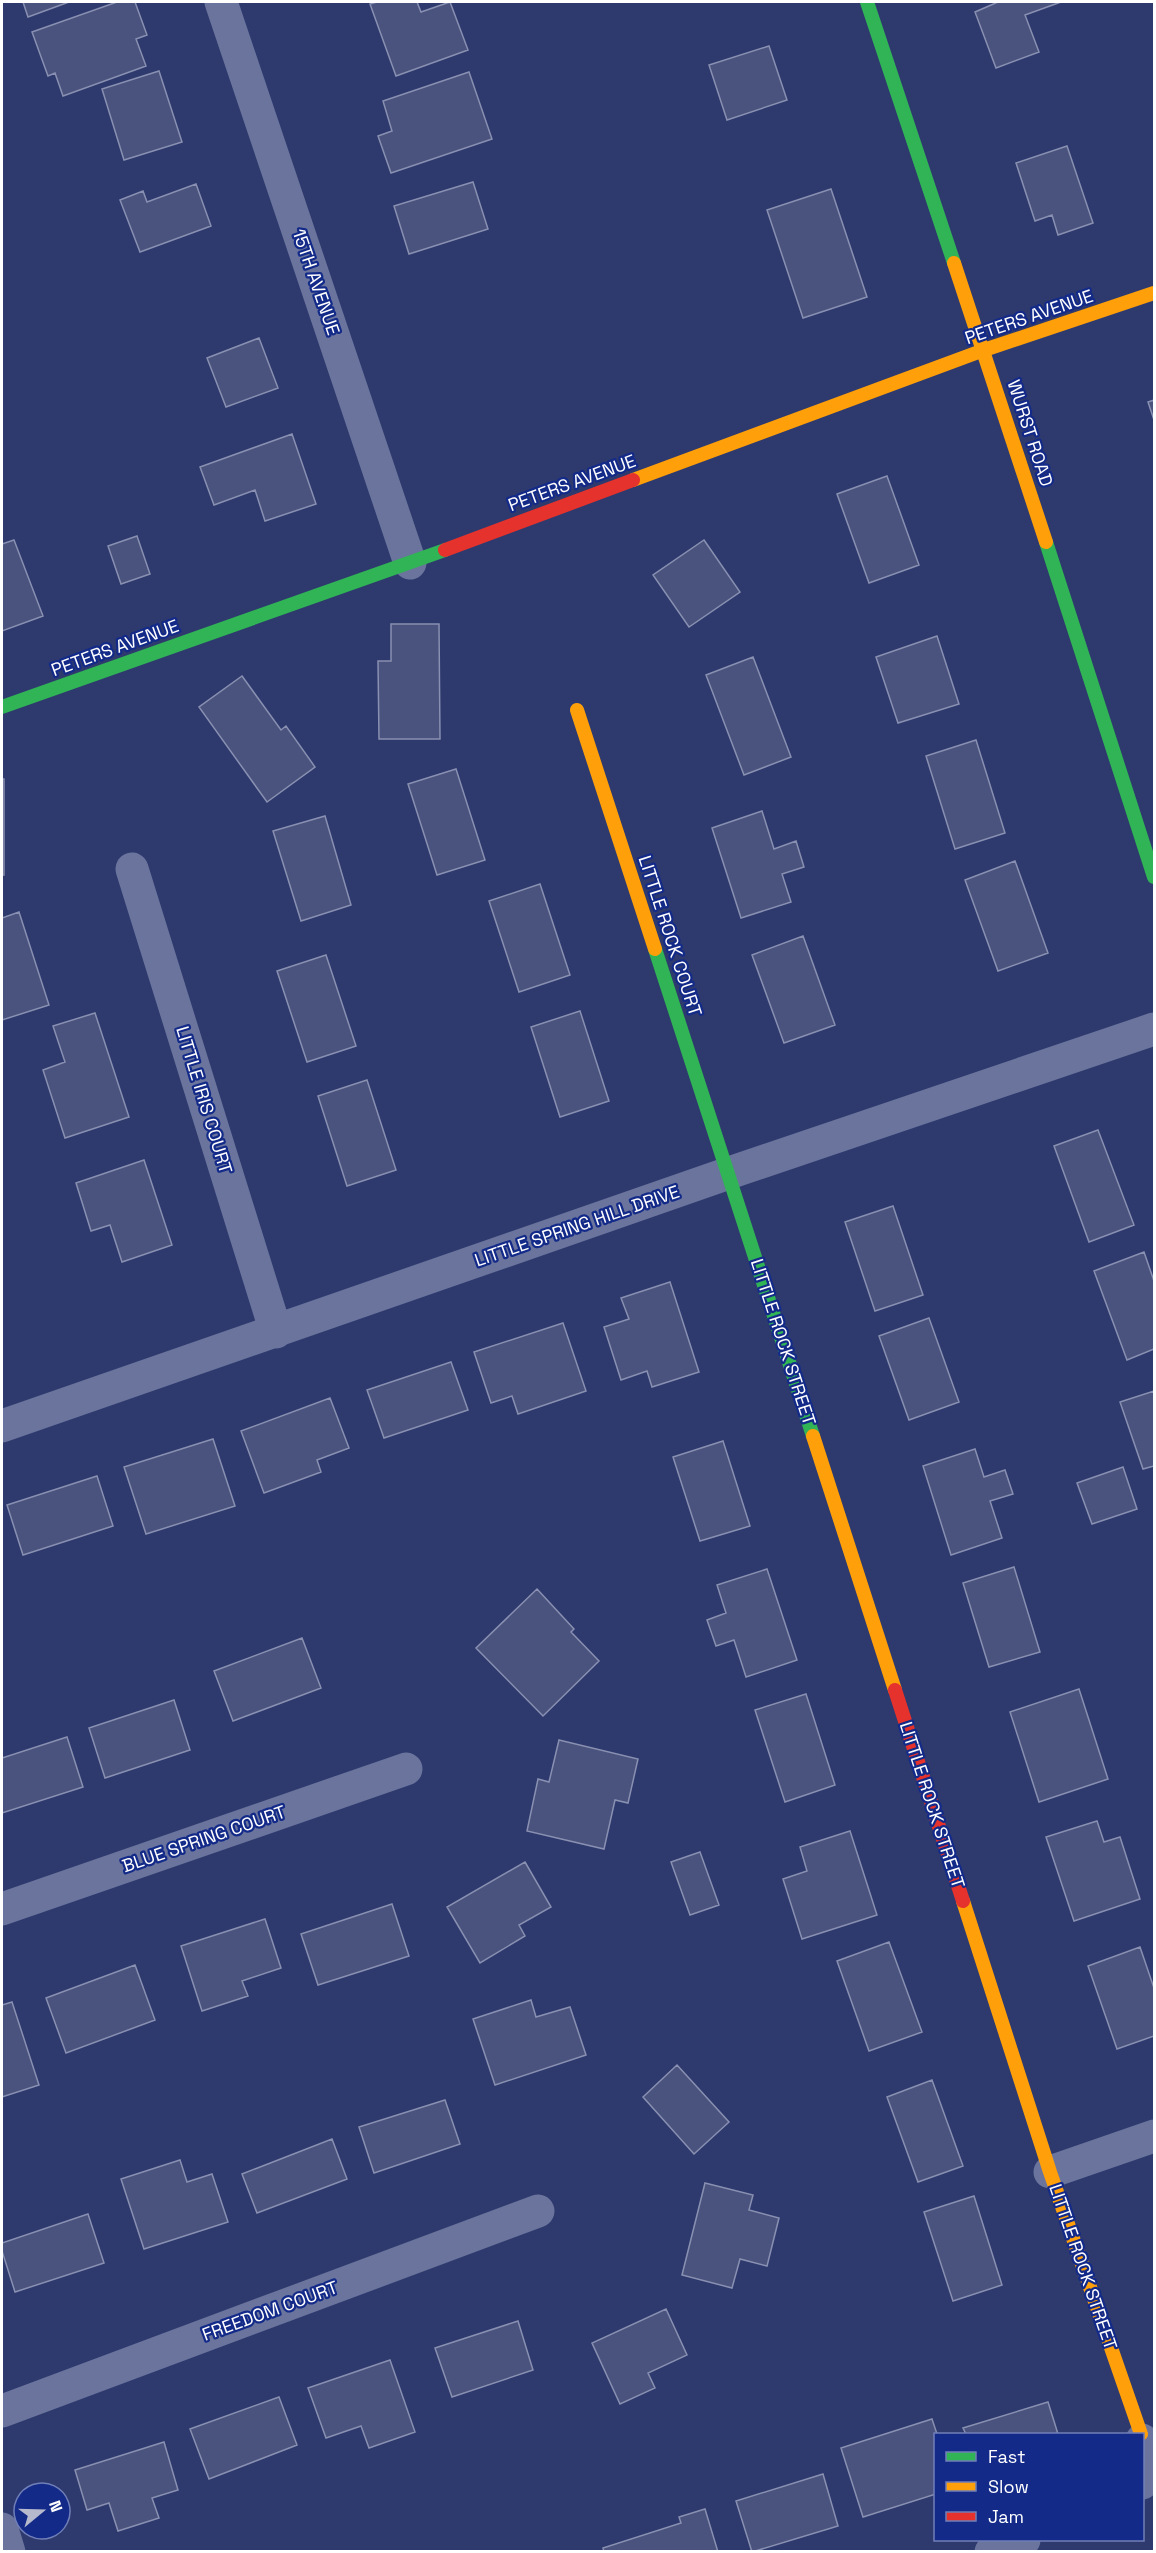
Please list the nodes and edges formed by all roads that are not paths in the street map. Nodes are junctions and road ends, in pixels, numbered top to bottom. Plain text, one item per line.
1 (221, 2) edge
2 (867, 2) edge
3 (1155, 293) edge
4 (984, 350) junction
5 (410, 563) junction
6 (2, 707) edge
7 (577, 710) dead end
8 (132, 868) dead end
9 (1155, 877) edge
10 (1155, 1029) edge
11 (729, 1173) junction
12 (276, 1332) junction
13 (2, 1426) edge
14 (406, 1769) dead end
15 (2, 1909) edge
16 (1155, 2136) edge
17 (1050, 2172) junction
18 (538, 2211) dead end
19 (2, 2411) edge
20 (1141, 2433) edge
21 (1144, 2453) edge
22 (1144, 2482) edge
23 (2, 2529) edge
24 (1021, 2541) edge
25 (9, 2552) edge
26 (991, 2552) edge

1 - 5 street, 15TH AVENUE
2 - 4 street, WURST ROAD
3 - 4 street, PETERS AVENUE
4 - 5 street, PETERS AVENUE
4 - 9 street, WURST ROAD
5 - 6 street, PETERS AVENUE
7 - 11 street, LITTLE ROCK COURT
8 - 12 street, LITTLE IRIS COURT
10 - 11 street, LITTLE SPRING HILL DRIVE
11 - 12 street, LITTLE SPRING HILL DRIVE
11 - 17 street, LITTLE ROCK STREET
12 - 13 street, LITTLE SPRING HILL DRIVE
14 - 15 street, BLUE SPRING COURT
16 - 17 street
17 - 20 street, LITTLE ROCK STREET
18 - 19 street, FREEDOM COURT
21 - 22 street
23 - 25 street
24 - 26 street

